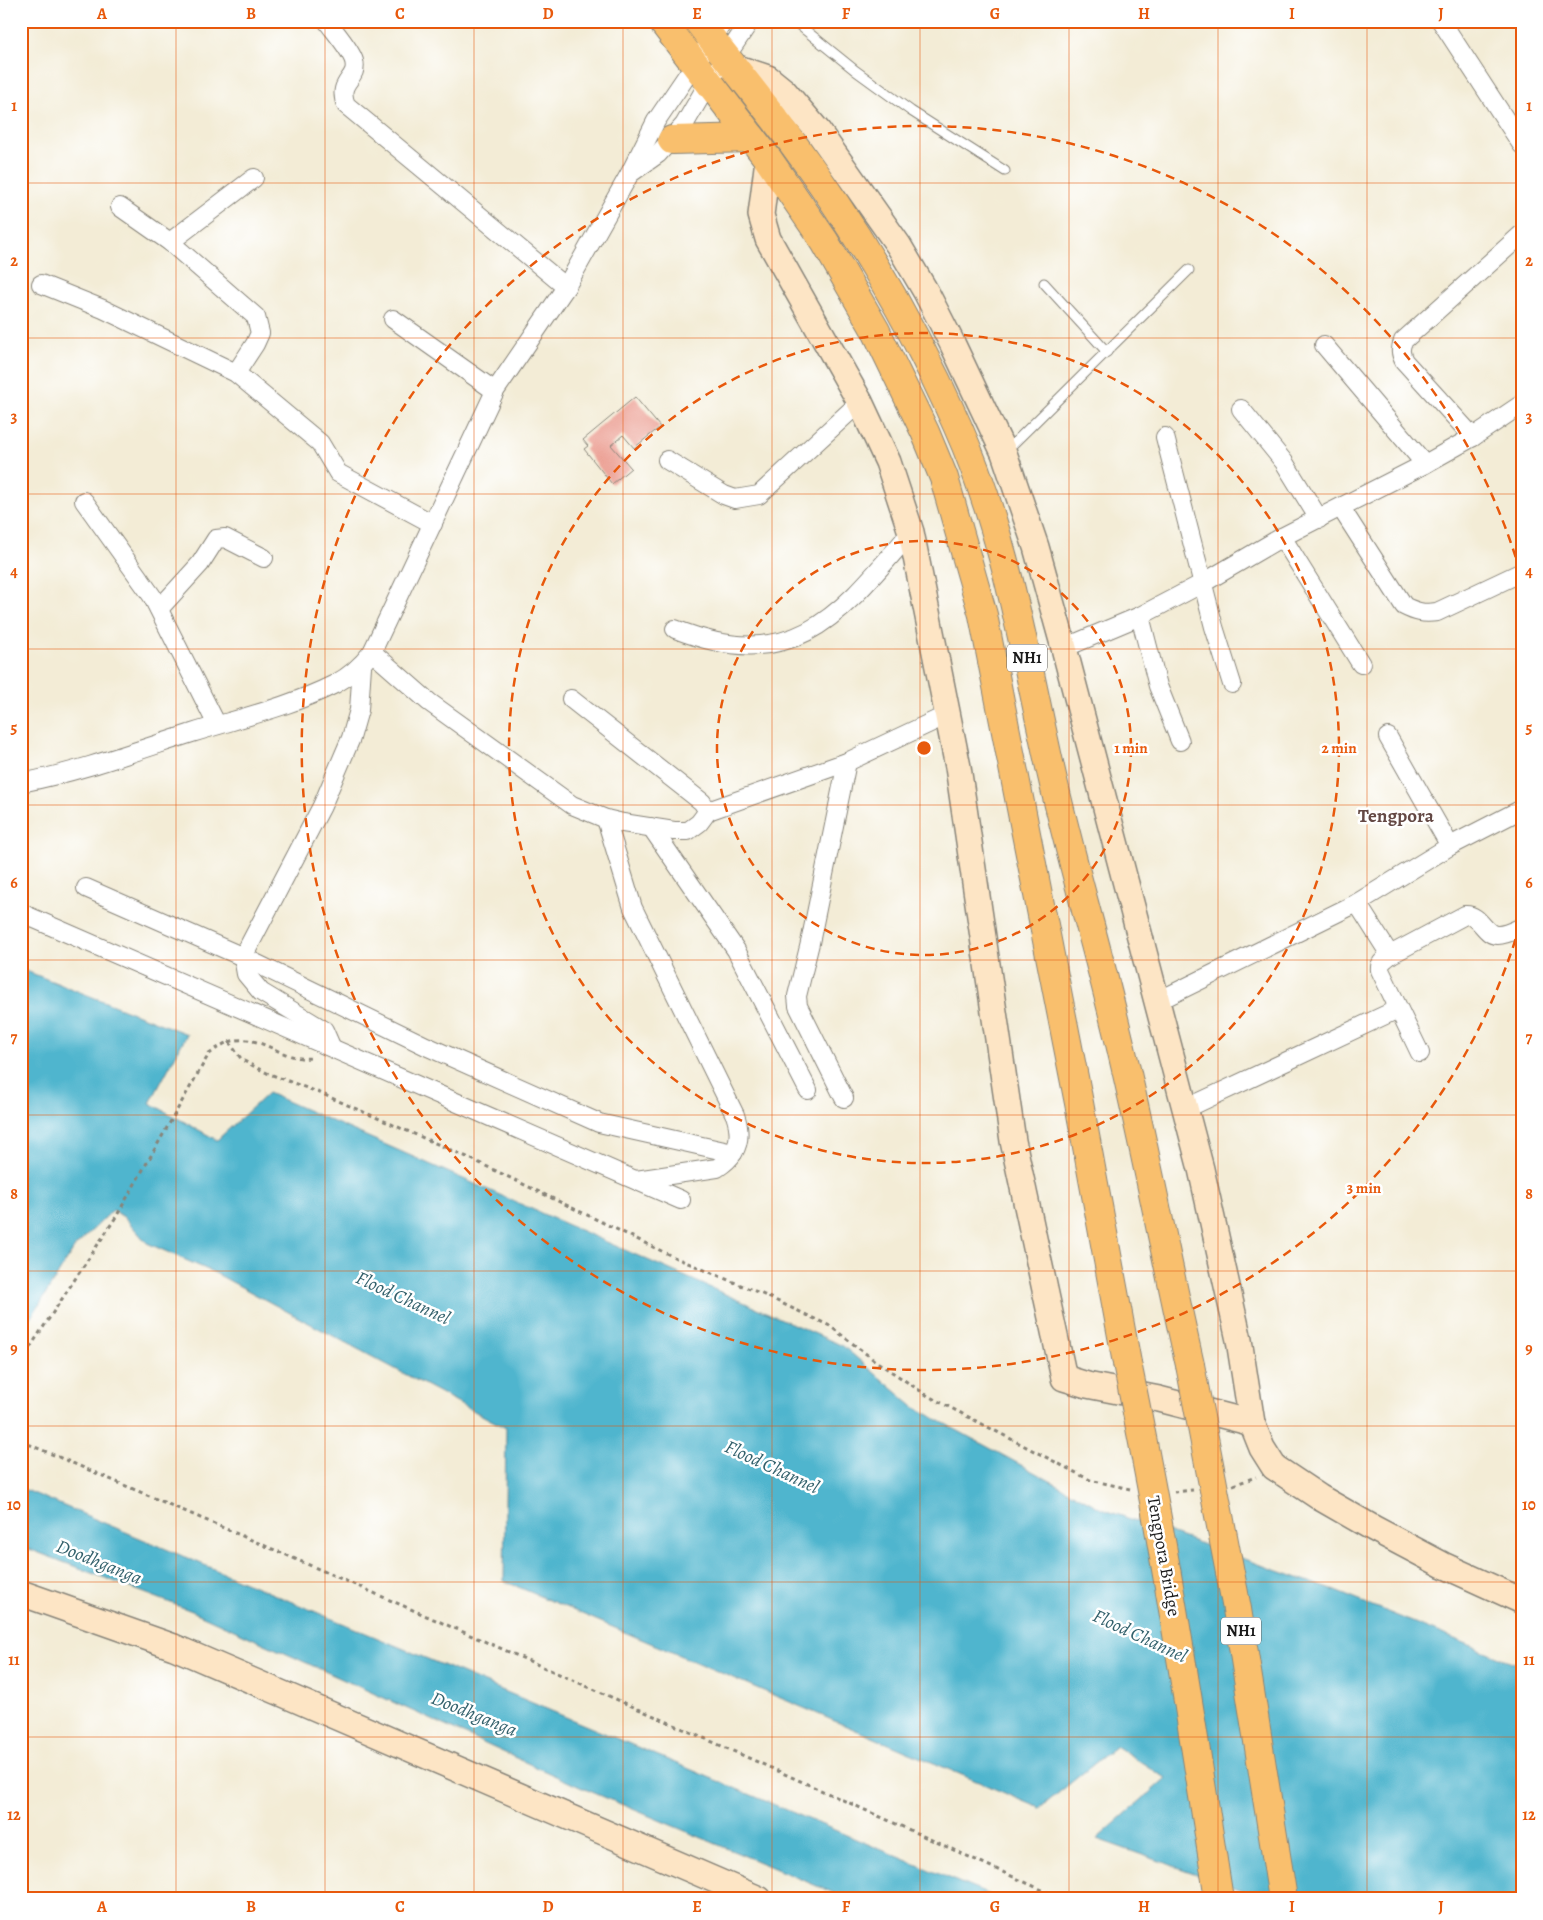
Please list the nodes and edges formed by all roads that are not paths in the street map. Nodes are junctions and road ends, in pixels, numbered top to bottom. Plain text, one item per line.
1 (327, 21) edge
2 (662, 21) edge
3 (750, 21) edge
4 (794, 21) edge
5 (1441, 21) edge
6 (719, 41) edge
7 (702, 73) junction
8 (672, 140) junction
9 (1522, 145) edge
10 (760, 148) junction
11 (1005, 171) dead end
12 (629, 175) junction
13 (254, 178) dead end
14 (120, 207) dead end
15 (1522, 234) edge
16 (170, 242) junction
17 (1189, 270) dead end
18 (1044, 283) dead end
19 (41, 284) dead end
20 (566, 287) junction
21 (394, 319) dead end
22 (1324, 346) dead end
23 (1107, 352) junction
24 (236, 373) junction
25 (495, 391) junction
26 (860, 402) junction
27 (1522, 404) edge
28 (1241, 409) dead end
29 (1472, 436) junction
30 (1165, 437) dead end
31 (1004, 453) junction
32 (667, 460) dead end
33 (1425, 464) junction
34 (84, 501) dead end
35 (1341, 508) junction
36 (1319, 519) junction
37 (433, 524) junction
38 (911, 532) junction
39 (1282, 537) junction
40 (264, 558) dead end
41 (1522, 572) edge
42 (1203, 583) junction
43 (159, 609) junction
44 (1140, 616) junction
45 (675, 629) dead end
46 (1064, 648) junction
47 (367, 659) junction
48 (1361, 664) dead end
49 (1232, 684) dead end
50 (571, 699) dead end
51 (949, 714) junction
52 (217, 725) junction
53 (1388, 738) dead end
54 (1180, 741) dead end
55 (846, 762) junction
56 (21, 783) edge
57 (1522, 809) edge
58 (708, 811) junction
59 (606, 818) junction
60 (651, 827) junction
61 (1450, 846) junction
62 (86, 888) dead end
63 (1358, 903) junction
64 (21, 913) edge
65 (1522, 927) edge
66 (1390, 955) junction
67 (243, 957) junction
68 (1156, 1002) junction
69 (1398, 1009) junction
70 (331, 1046) junction
71 (1420, 1053) dead end
72 (808, 1090) dead end
73 (844, 1098) dead end
74 (1185, 1109) junction
75 (733, 1153) junction
76 (636, 1180) junction
77 (682, 1200) dead end
78 (1252, 1423) junction
79 (21, 1593) edge
80 (1522, 1601) edge
81 (759, 1899) edge
82 (1219, 1899) edge
83 (1283, 1899) edge

1 - 20 street
2 - 7 highway, NH1
3 - 6 street
4 - 11 lane
5 - 9 street
6 - 7 street
6 - 31 main road
6 - 83 highway, NH1, bridge
7 - 8 street
7 - 10 highway, NH1
7 - 12 street
8 - 10 highway
8 - 12 street
10 - 26 main road
10 - 82 highway, Tengpora Bridge / NH1, bridge
12 - 20 street
13 - 16 street
14 - 16 street
15 - 29 street
16 - 24 street
17 - 23 lane
18 - 23 lane
19 - 24 street
20 - 25 street
21 - 25 street
22 - 33 street
23 - 31 lane
24 - 37 street
25 - 37 street
26 - 32 street
26 - 38 main road
27 - 29 street
28 - 36 street
29 - 33 street
30 - 42 street
31 - 46 main road
33 - 35 street
34 - 43 street
35 - 36 street
35 - 41 street
36 - 39 street
37 - 47 street
38 - 45 street
38 - 51 main road
39 - 42 street
39 - 48 street
40 - 43 street
42 - 44 street
42 - 49 street
43 - 52 street
44 - 46 street
44 - 54 street
46 - 68 main road
47 - 52 street
47 - 59 street
47 - 67 street
50 - 58 street
51 - 55 street
51 - 78 main road
52 - 56 street
53 - 61 street
55 - 58 street
55 - 73 street
57 - 61 street
58 - 60 street
59 - 60 street
59 - 75 street
60 - 72 street
61 - 63 street
62 - 67 street
63 - 66 street
63 - 68 street
64 - 70 street
65 - 66 street
66 - 69 street
67 - 70 street
67 - 75 street
68 - 74 main road
69 - 71 street
69 - 74 street
70 - 76 street
74 - 78 main road
75 - 76 street
76 - 77 street
78 - 80 main road
79 - 81 main road

